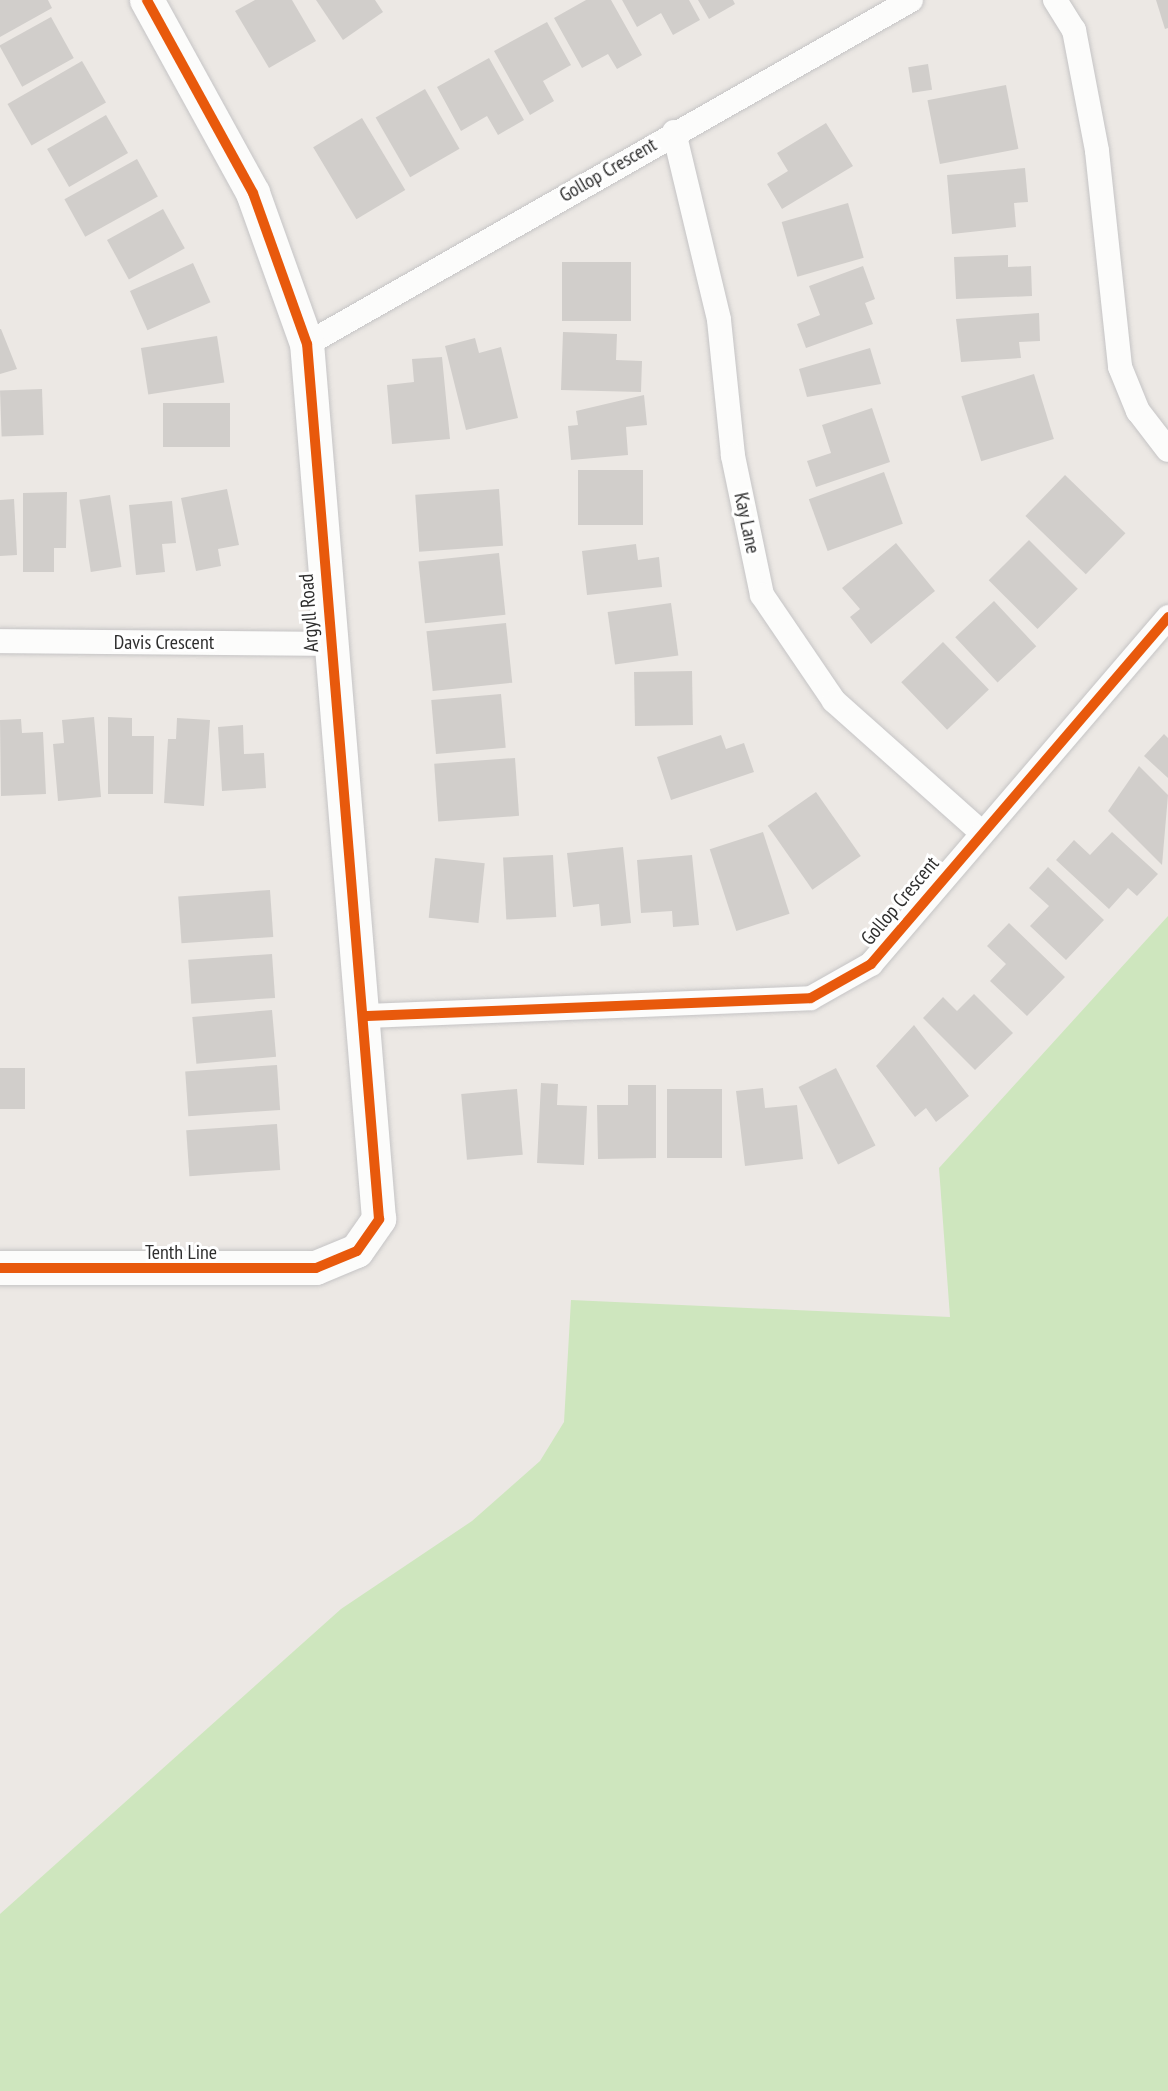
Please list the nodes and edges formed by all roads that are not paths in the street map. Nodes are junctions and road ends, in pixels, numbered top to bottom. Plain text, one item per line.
1 (147, 0) edge
2 (911, 0) edge
3 (1055, 0) edge
4 (674, 132) junction
5 (307, 344) junction
6 (1168, 450) edge
7 (1168, 617) edge
8 (0, 641) edge
9 (329, 644) junction
10 (981, 832) junction
11 (366, 1016) junction
12 (357, 1251) joint
13 (0, 1268) edge

1 - 5 street, Argyll Road
2 - 4 street, Gollop Crescent
3 - 6 street
4 - 5 street, Gollop Crescent
4 - 10 street, Kay Lane
5 - 9 street, Argyll Road
7 - 10 street, Gollop Crescent
8 - 9 street, Davis Crescent
9 - 11 street, Argyll Road
10 - 11 street, Gollop Crescent
11 - 12 street, Argyll Road
12 - 13 street, Tenth Line

